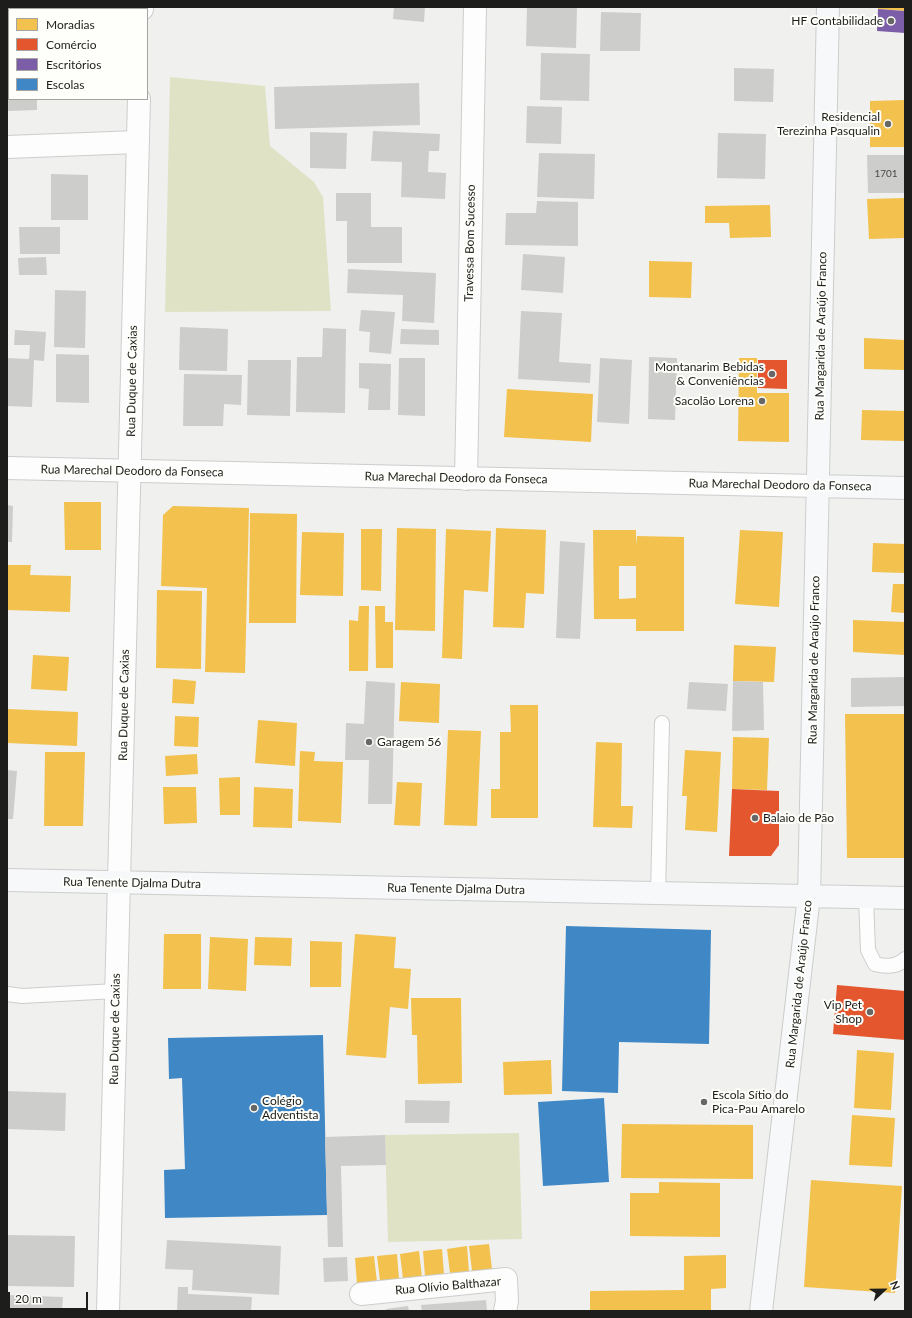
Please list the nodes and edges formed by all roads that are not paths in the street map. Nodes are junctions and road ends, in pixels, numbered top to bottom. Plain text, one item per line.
1 (475, 7) edge
2 (828, 7) edge
3 (139, 100) edge
4 (138, 142) junction
5 (7, 147) edge
6 (7, 468) edge
7 (130, 471) junction
8 (466, 479) junction
9 (818, 486) junction
10 (905, 488) edge
11 (662, 723) dead end
12 (7, 880) edge
13 (119, 882) junction
14 (658, 893) junction
15 (809, 896) junction
16 (866, 898) junction
17 (905, 898) edge
18 (905, 958) edge
19 (116, 991) junction
20 (7, 994) edge
21 (361, 1294) dead end
22 (108, 1311) edge
23 (505, 1311) edge
24 (762, 1311) edge

1 - 8 street, Travessa Bom Sucesso
2 - 9 main road, Rua Margarida de Araújo Franco
3 - 4 street, Rua Duque de Caxias
4 - 5 street
4 - 7 street, Rua Duque de Caxias
6 - 7 street, Rua Marechal Deodoro da Fonseca
7 - 8 street, Rua Marechal Deodoro da Fonseca
7 - 13 street, Rua Duque de Caxias
8 - 9 street, Rua Marechal Deodoro da Fonseca
9 - 10 main road, Rua Marechal Deodoro da Fonseca
9 - 15 main road, Rua Margarida de Araújo Franco
11 - 14 lane
12 - 13 main road, Rua Tenente Djalma Dutra
13 - 14 main road, Rua Tenente Djalma Dutra
13 - 19 street, Rua Duque de Caxias
14 - 15 main road, Rua Tenente Djalma Dutra
15 - 16 main road, Rua Tenente Djalma Dutra
15 - 24 main road, Rua Margarida de Araújo Franco
16 - 17 main road, Rua Tenente Djalma Dutra
16 - 18 lane
19 - 20 lane
19 - 22 street, Rua Duque de Caxias
21 - 23 street, Rua Olívio Balthazar

